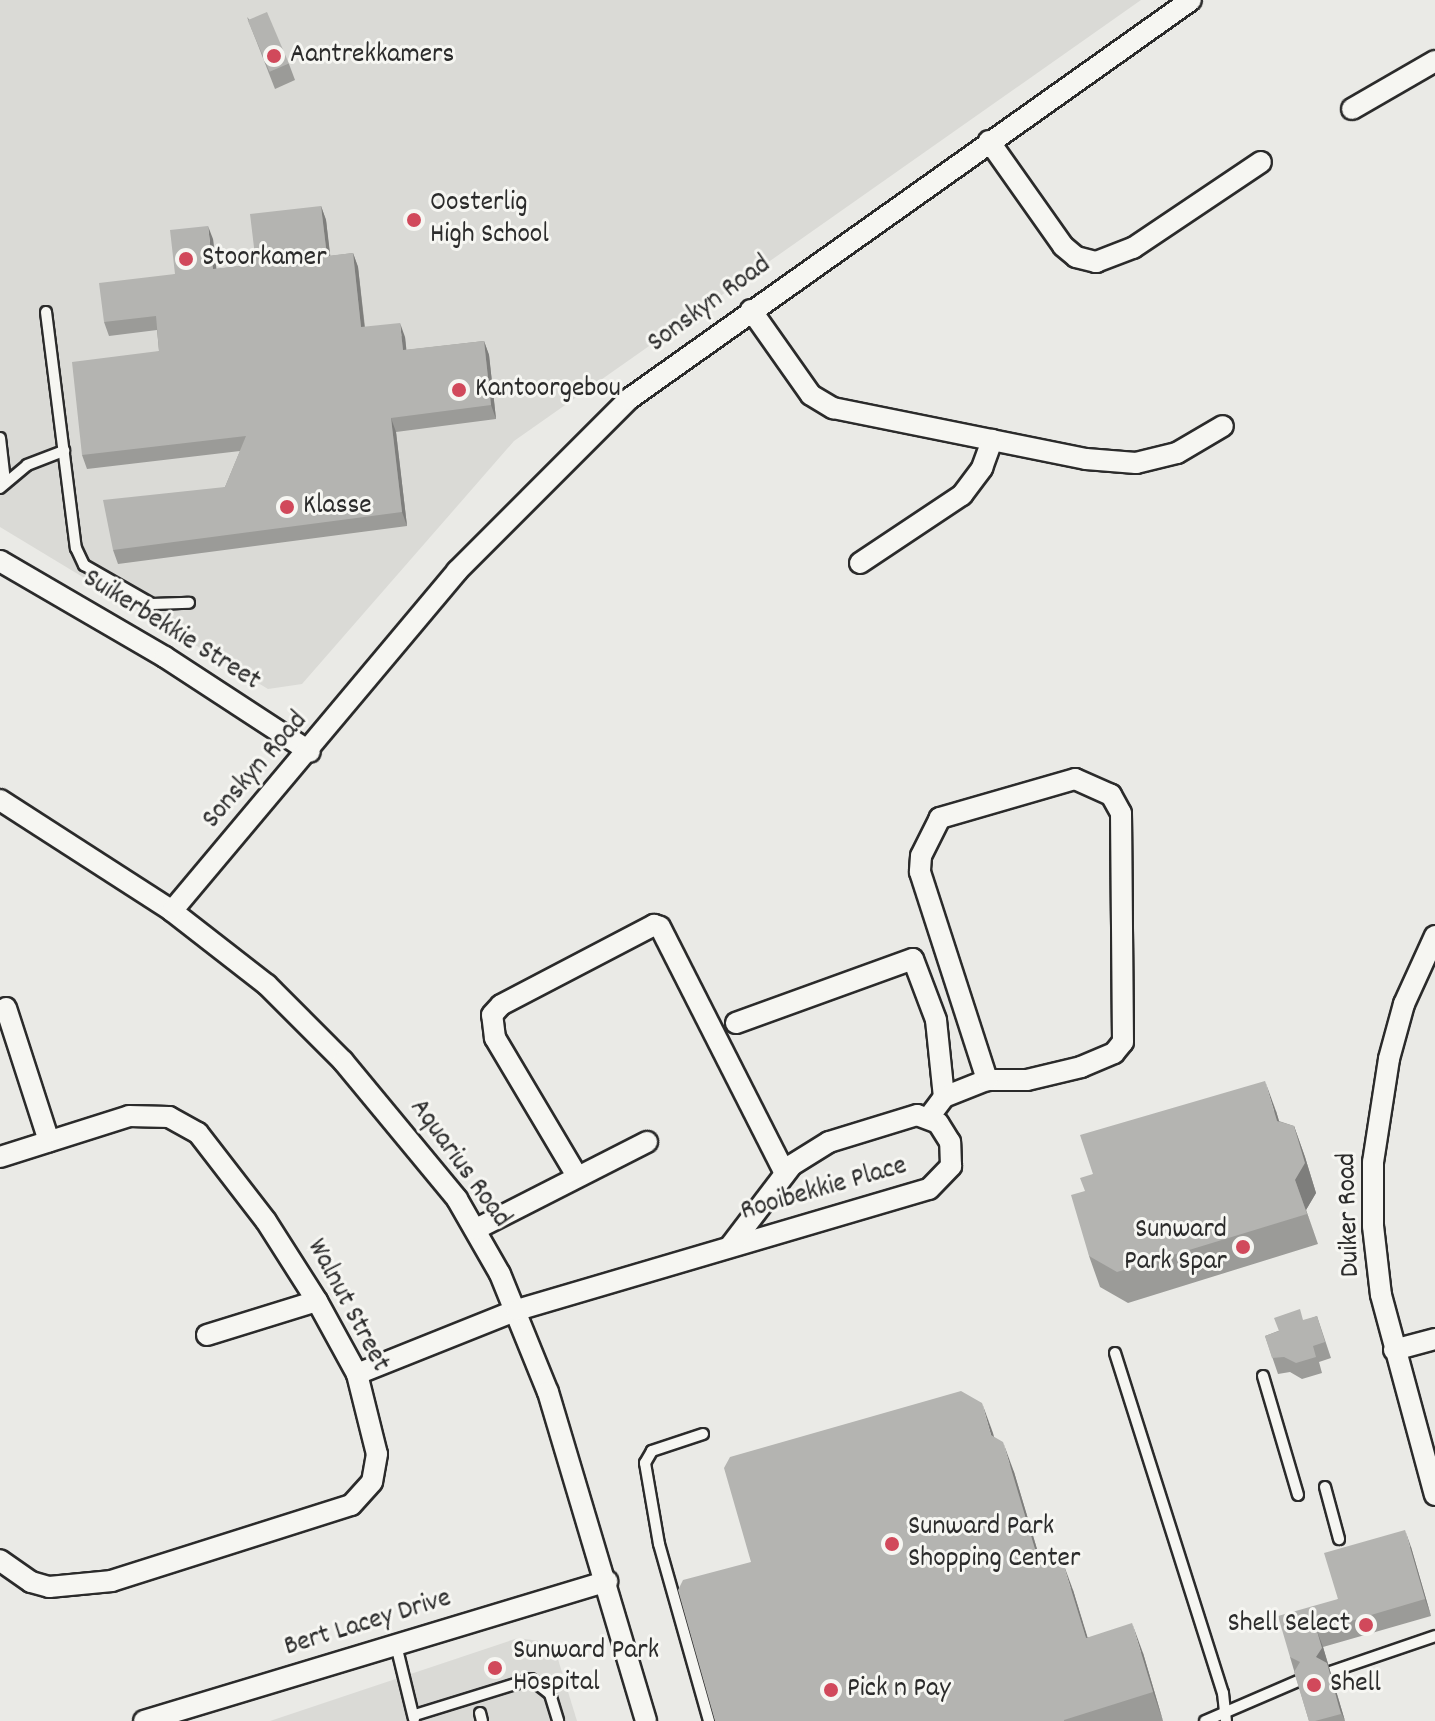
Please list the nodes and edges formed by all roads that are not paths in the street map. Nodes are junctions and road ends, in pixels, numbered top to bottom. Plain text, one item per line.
1 (1191, 0) edge
2 (1435, 61) edge
3 (1352, 109) dead end
4 (989, 141) junction
5 (1261, 162) dead end
6 (751, 310) junction
7 (46, 312) dead end
8 (1223, 426) dead end
9 (0, 438) edge
10 (992, 440) junction
11 (64, 451) junction
12 (2, 484) edge
13 (0, 561) edge
14 (860, 563) dead end
15 (189, 603) dead end
16 (310, 752) junction
17 (0, 800) edge
18 (172, 911) junction
19 (1435, 936) edge
20 (6, 1008) dead end
21 (736, 1023) dead end
22 (987, 1080) junction
23 (944, 1097) junction
24 (929, 1117) junction
25 (49, 1141) junction
26 (647, 1142) dead end
27 (0, 1157) edge
28 (785, 1173) junction
29 (577, 1176) junction
30 (476, 1229) junction
31 (731, 1245) junction
32 (317, 1301) junction
33 (517, 1310) junction
34 (207, 1335) dead end
35 (1435, 1339) edge
36 (1394, 1350) junction
37 (1115, 1353) dead end
38 (357, 1374) junction
39 (1263, 1376) dead end
40 (703, 1434) dead end
41 (1325, 1487) dead end
42 (1298, 1495) dead end
43 (1435, 1495) edge
44 (1339, 1539) dead end
45 (0, 1560) edge
46 (607, 1581) junction
47 (1435, 1636) edge
48 (396, 1645) junction
49 (1330, 1672) edge
50 (1298, 1681) edge
51 (1225, 1708) junction
52 (414, 1718) edge
53 (144, 1721) edge
54 (558, 1721) edge
55 (646, 1721) edge
56 (709, 1721) edge
57 (1205, 1721) edge
58 (1226, 1721) edge

1 - 4 street, Sonskyn Road
2 - 3 street
4 - 5 street
4 - 6 street, Sonskyn Road
6 - 10 street
6 - 16 street, Sonskyn Road
7 - 11 lane
8 - 10 street
9 - 12 lane
10 - 14 street
11 - 12 lane
11 - 15 lane
13 - 16 street, Suikerbekkie Street
16 - 18 street, Sonskyn Road
17 - 18 street, Aquarius Road
18 - 30 street, Aquarius Road
19 - 36 street, Duiker Road
20 - 25 street
21 - 23 street
22 - 22 street
22 - 23 street
23 - 24 street
24 - 28 street, Rooibekkie Place
24 - 31 street, Rooibekkie Place
25 - 27 street, Walnut Street
25 - 32 street, Walnut Street
26 - 29 street
28 - 29 street
28 - 31 street, Rooibekkie Place
29 - 30 street
30 - 33 street, Aquarius Road
31 - 33 street, Rooibekkie Place
32 - 34 street
32 - 38 street, Walnut Street
33 - 38 street, Rooibekkie Place
33 - 46 street, Aquarius Road
35 - 36 street
36 - 43 street, Duiker Road
37 - 51 lane
38 - 45 street, Walnut Street
39 - 42 lane
40 - 56 lane
41 - 44 lane
46 - 48 street, Bert Lacey Drive
46 - 55 street, Aquarius Road
47 - 49 lane
48 - 52 lane
48 - 53 street, Bert Lacey Drive
50 - 51 lane
51 - 57 lane
51 - 58 lane
52 - 54 lane

